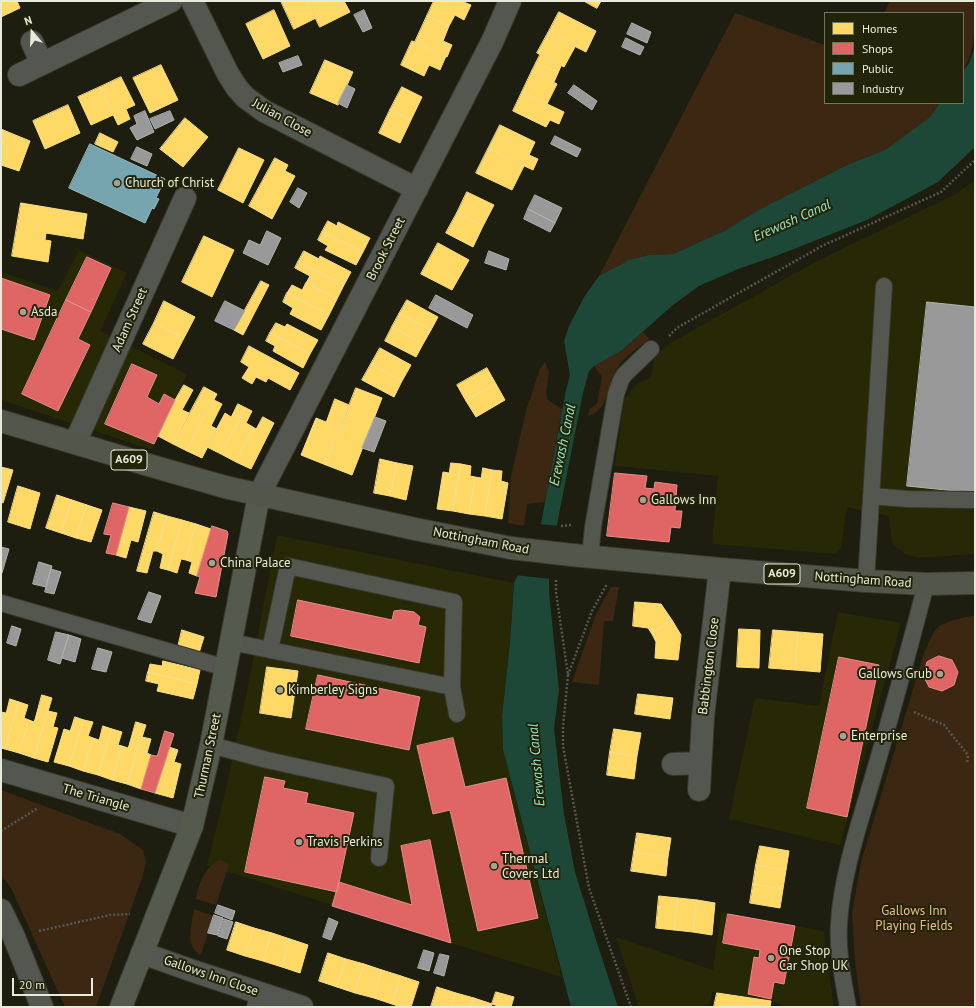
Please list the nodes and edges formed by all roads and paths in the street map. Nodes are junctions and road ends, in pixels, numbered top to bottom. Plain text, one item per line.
1 (171, 1) edge
2 (192, 1) edge
3 (510, 1) edge
4 (32, 42) dead end
5 (42, 64) junction
6 (19, 75) dead end
7 (975, 160) edge
8 (417, 189) junction
9 (185, 198) dead end
10 (884, 286) dead end
11 (651, 349) joint
12 (1, 421) edge
13 (75, 443) junction
14 (259, 495) junction
15 (871, 496) junction
16 (975, 500) edge
17 (581, 556) junction
18 (720, 569) junction
19 (610, 578) dead end
20 (556, 580) dead end
21 (866, 581) junction
22 (975, 583) edge
23 (926, 584) junction
24 (1, 603) edge
25 (231, 642) junction
26 (270, 650) junction
27 (226, 668) junction
28 (568, 675) junction
29 (452, 687) junction
30 (895, 704) junction
31 (457, 714) dead end
32 (211, 745) junction
33 (967, 763) dead end
34 (673, 764) dead end
35 (700, 764) junction
36 (1, 770) edge
37 (699, 790) dead end
38 (192, 826) junction
39 (379, 858) dead end
40 (1, 910) edge
41 (135, 914) dead end
42 (14, 937) junction
43 (142, 953) junction
44 (257, 1000) edge
45 (42, 1007) edge
46 (121, 1007) edge
47 (302, 1007) edge
48 (631, 1007) edge
49 (848, 1007) edge

1 - 5 street
2 - 8 street, Julian Close
3 - 8 street, Brook Street
4 - 5 street
5 - 6 street
7 - 11 path
8 - 14 street, Brook Street
9 - 13 street, Adam Street
10 - 15 lane
11 - 17 lane
12 - 13 main road, Nottingham Road / A609
13 - 14 main road, Nottingham Road / A609
14 - 17 main road, Nottingham Road / A609, bridge
14 - 25 street, Thurman Street
15 - 16 lane
15 - 21 lane
17 - 18 main road, Nottingham Road / A609
18 - 21 main road, Nottingham Road / A609
18 - 35 street, Babbington Close
19 - 28 path
20 - 28 path
21 - 23 main road, Nottingham Road / A609
22 - 23 main road, Nottingham Road / A609
23 - 30 lane
24 - 27 lane
25 - 26 lane
25 - 27 street, Thurman Street
26 - 29 lane
26 - 29 lane
27 - 32 street, Thurman Street
28 - 48 path
29 - 31 lane
30 - 33 path
30 - 49 lane
32 - 38 street, Thurman Street
32 - 39 lane
34 - 35 street
35 - 37 street, Babbington Close
36 - 38 street, The Triangle
38 - 43 street, Thurman Street
40 - 42 street
41 - 42 path
42 - 45 street
43 - 44 street, Gallows Inn Close
43 - 46 street, Thurman Street
44 - 47 street, Gallows Inn Close

